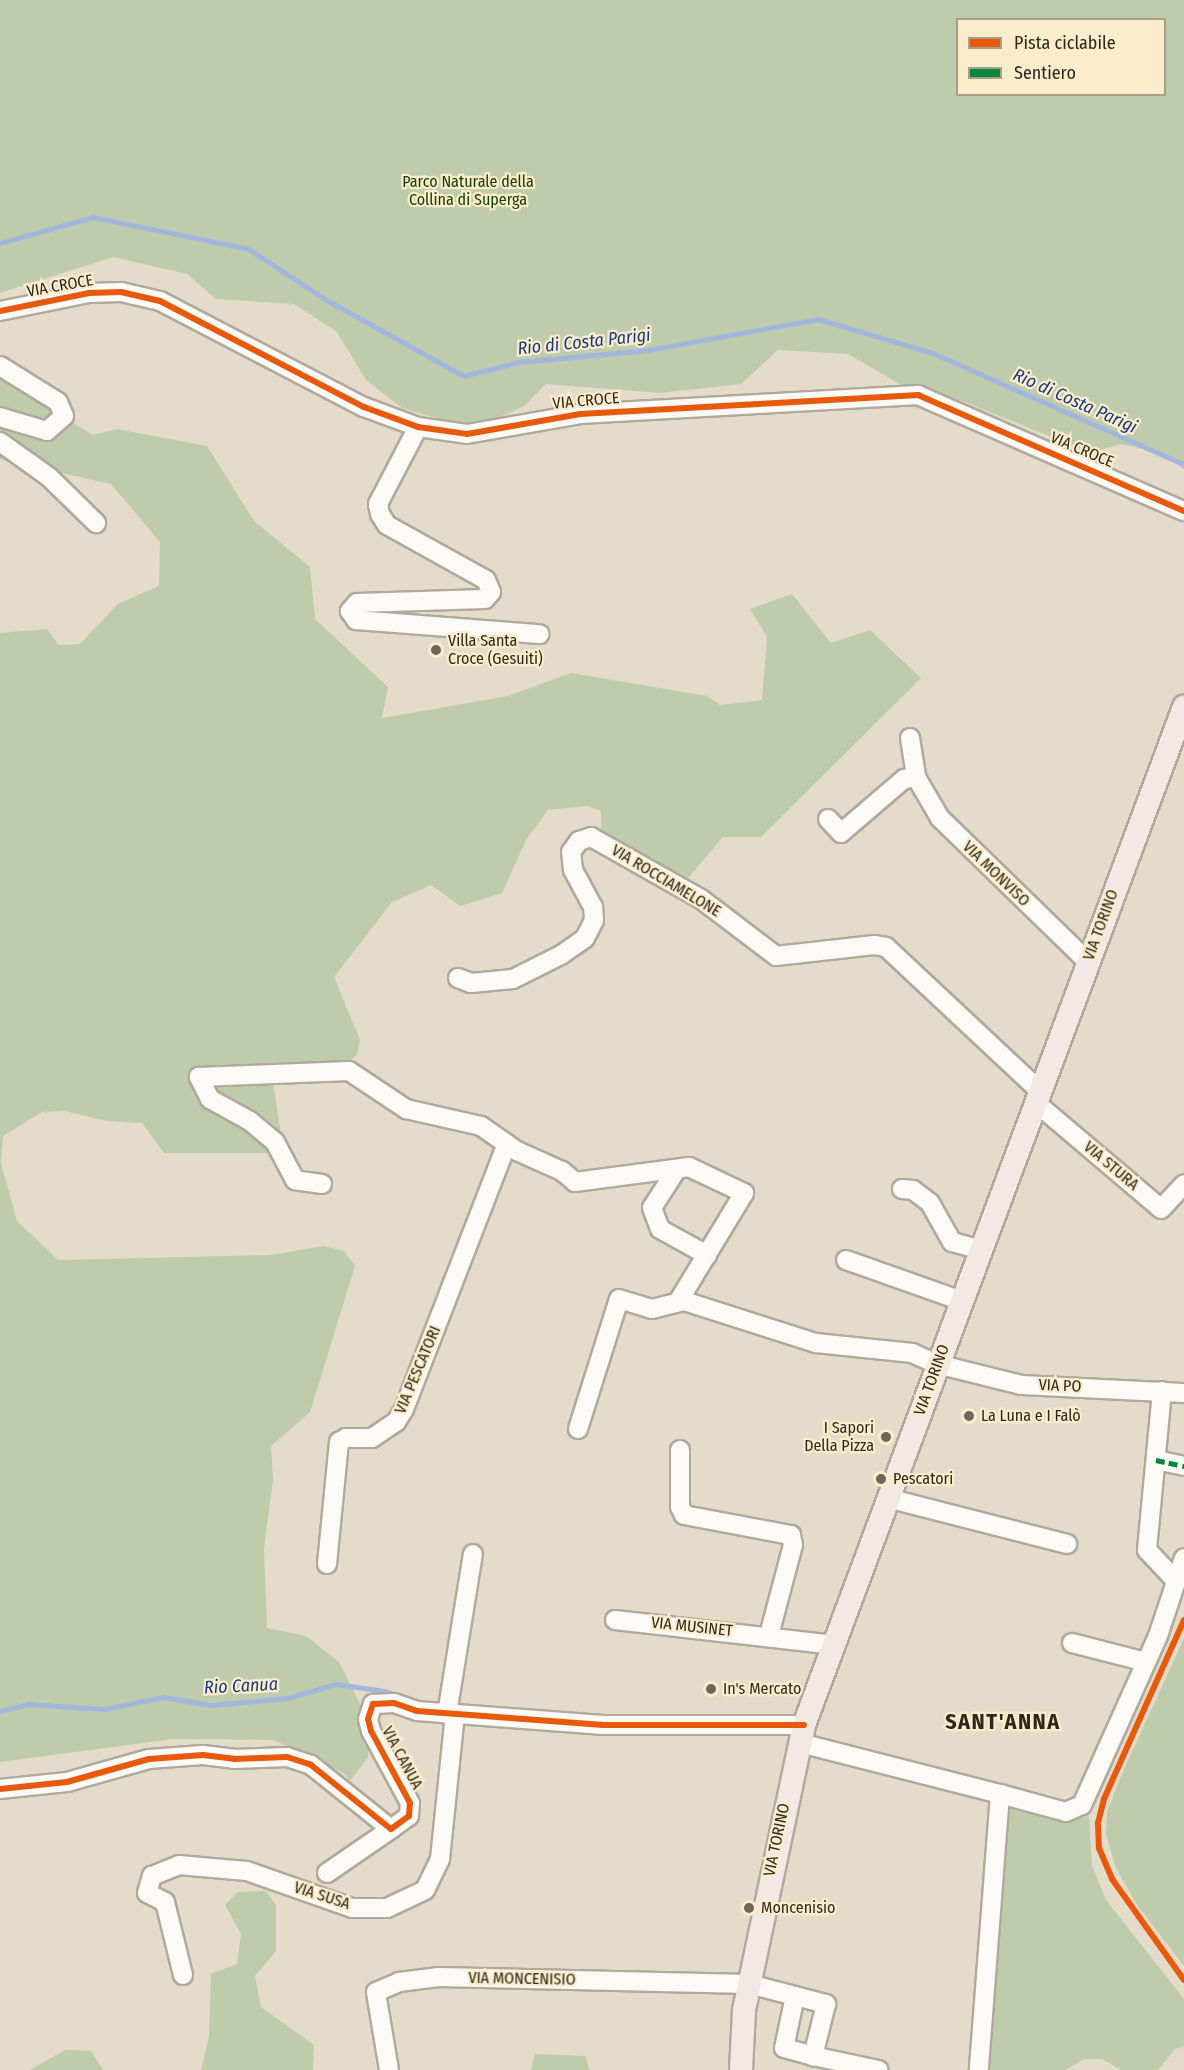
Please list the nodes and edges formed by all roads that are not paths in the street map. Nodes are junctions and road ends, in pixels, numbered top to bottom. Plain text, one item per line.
1 (0, 311) edge
2 (0, 366) edge
3 (0, 417) edge
4 (418, 427) junction
5 (0, 442) edge
6 (1184, 511) edge
7 (96, 523) dead end
8 (539, 634) dead end
9 (1184, 707) edge
10 (910, 738) dead end
11 (916, 777) junction
12 (828, 819) dead end
13 (1087, 961) junction
14 (458, 978) dead end
15 (1038, 1096) junction
16 (507, 1144) junction
17 (677, 1168) junction
18 (322, 1184) dead end
19 (1184, 1184) edge
20 (902, 1189) dead end
21 (981, 1250) junction
22 (707, 1255) junction
23 (846, 1260) dead end
24 (962, 1301) junction
25 (678, 1302) junction
26 (938, 1364) junction
27 (1162, 1391) junction
28 (1184, 1393) edge
29 (578, 1429) dead end
30 (680, 1450) dead end
31 (1156, 1460) junction
32 (1184, 1466) edge
33 (887, 1498) junction
34 (1067, 1544) dead end
35 (473, 1554) dead end
36 (1184, 1558) edge
37 (327, 1564) dead end
38 (1176, 1581) junction
39 (615, 1620) dead end
40 (769, 1635) junction
41 (1072, 1643) dead end
42 (832, 1645) junction
43 (1146, 1662) junction
44 (451, 1714) junction
45 (802, 1734) junction
46 (0, 1789) edge
47 (1000, 1794) junction
48 (391, 1829) junction
49 (327, 1873) dead end
50 (183, 1976) dead end
51 (749, 1984) junction
52 (795, 1996) junction
53 (813, 2056) junction
54 (389, 2070) edge
55 (741, 2070) edge
56 (879, 2070) edge
57 (979, 2070) edge

1 - 4 street, VIA CROCE
2 - 3 street
4 - 6 street, VIA CROCE
4 - 8 street
5 - 7 street
9 - 13 main road, VIA TORINO
10 - 11 street, VIA MONVISO
11 - 12 street
11 - 13 street, VIA MONVISO
13 - 15 main road, VIA TORINO
14 - 15 street, VIA ROCCIAMELONE
15 - 19 street, VIA STURA
15 - 21 main road, VIA TORINO
16 - 17 street
16 - 18 street
16 - 37 street, VIA PESCATORI
17 - 22 street
17 - 22 street
20 - 21 street
21 - 24 main road, VIA TORINO
22 - 25 street
23 - 24 street
24 - 26 main road, VIA TORINO
25 - 26 street
25 - 29 street
26 - 27 street, VIA PO
26 - 33 main road, VIA TORINO
27 - 28 street, VIA PO
27 - 31 street
30 - 40 street
31 - 32 street
31 - 38 street
33 - 34 street
33 - 42 main road, VIA TORINO
35 - 44 street
36 - 38 street
38 - 43 street
39 - 40 street, VIA MUSINET
40 - 42 street, VIA MUSINET
41 - 43 street
42 - 45 main road, VIA TORINO
43 - 47 street
44 - 45 street, VIA CANUA
44 - 48 street, VIA CANUA
44 - 50 street, VIA SUSA
45 - 47 street, VIA CANUA
45 - 51 main road, VIA TORINO
46 - 48 street
47 - 57 street
48 - 49 street, VIA CANUA
51 - 52 street
51 - 54 street, VIA MONCENISIO
51 - 55 main road, VIA TORINO
52 - 53 street
52 - 53 street
53 - 56 street

